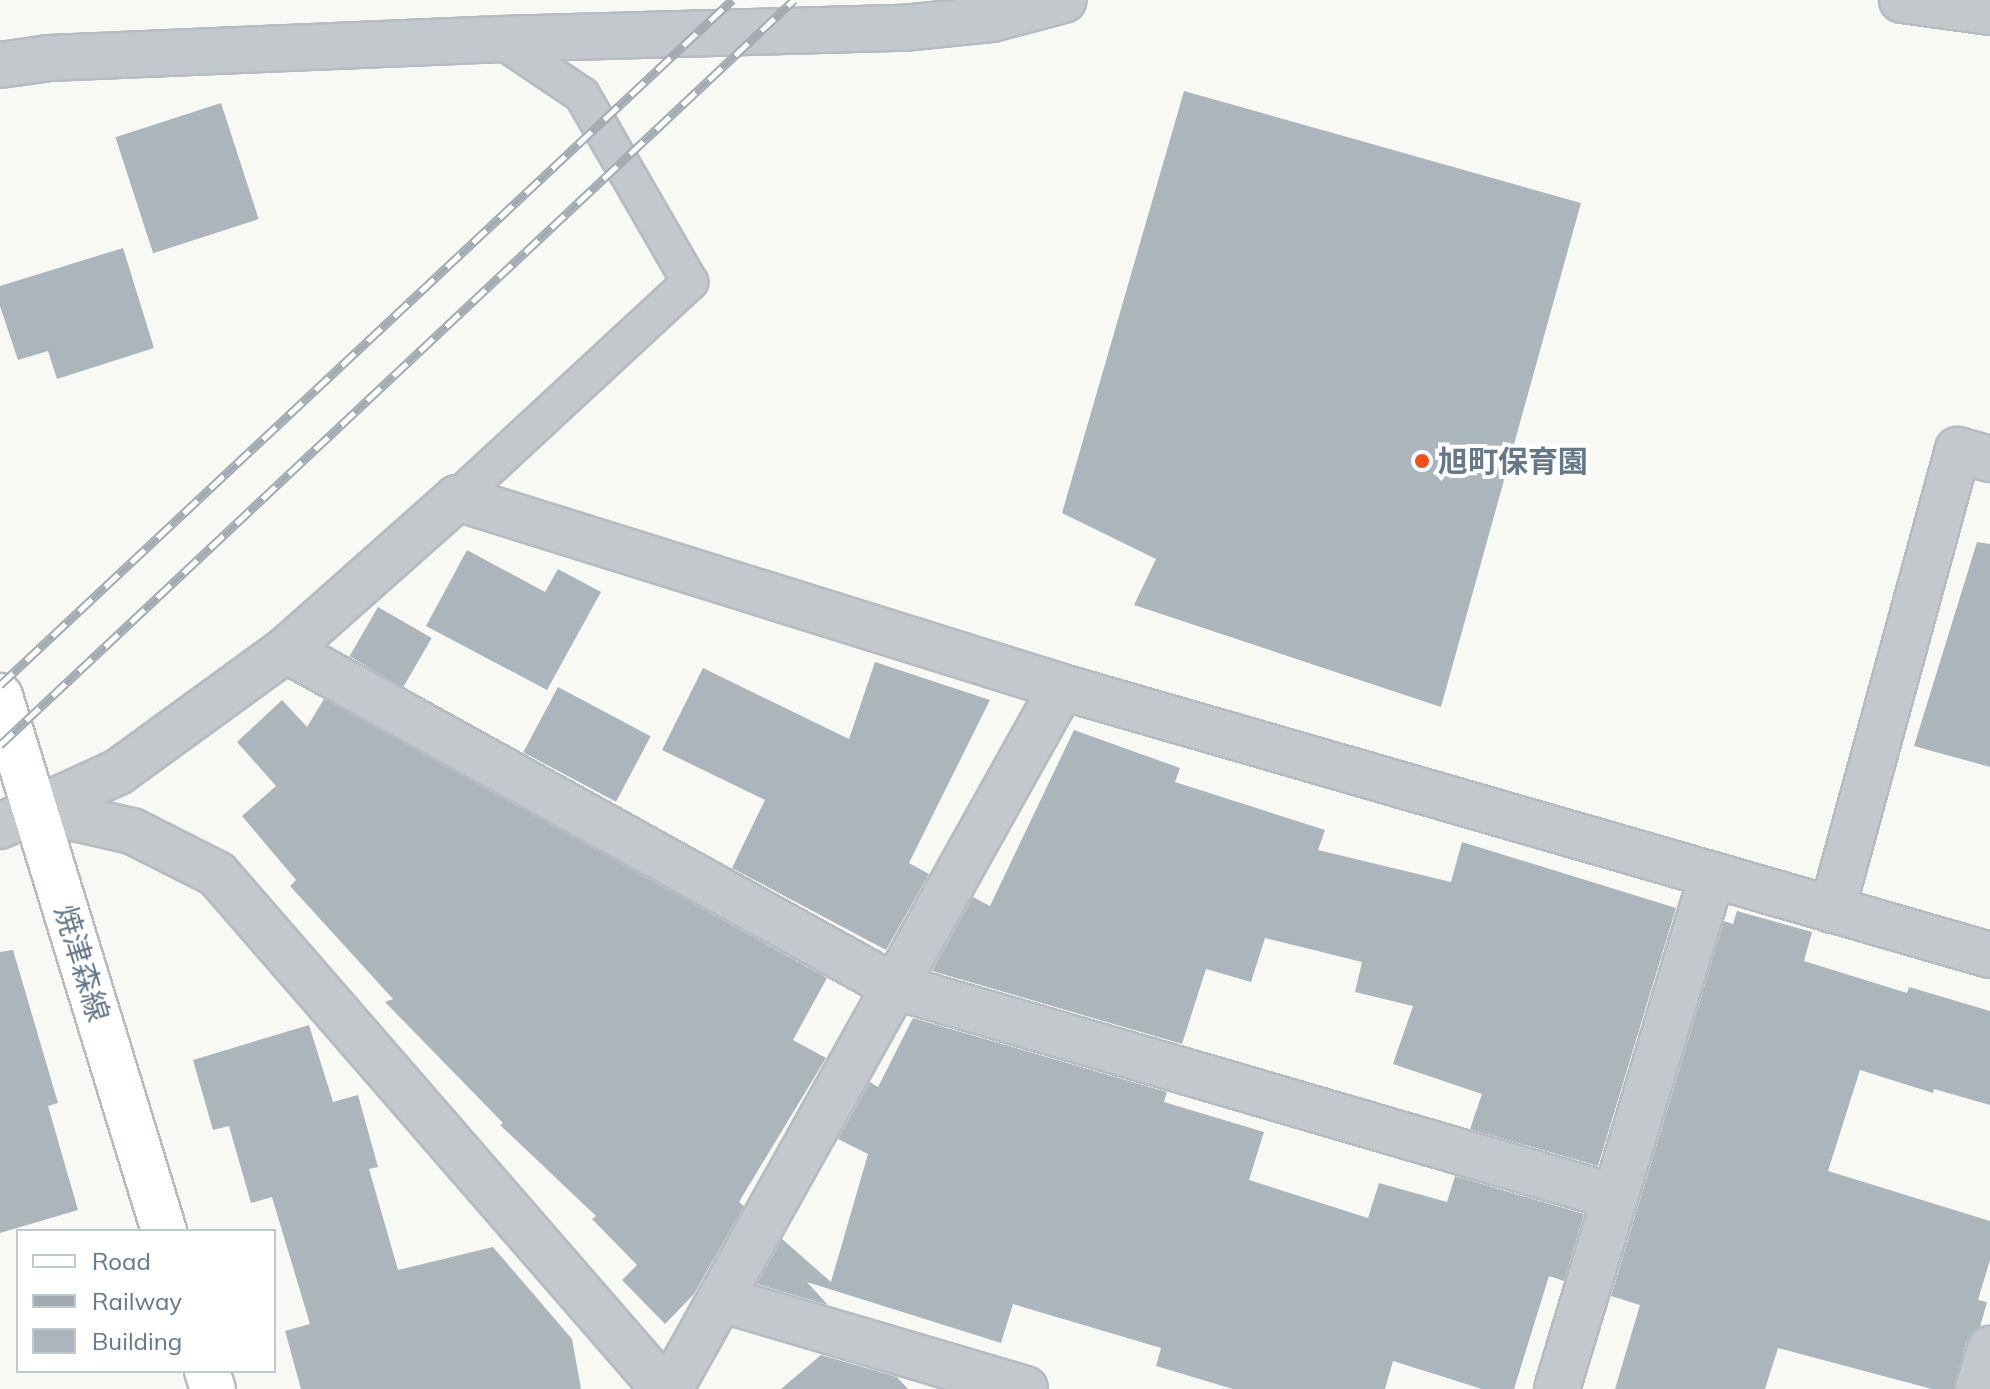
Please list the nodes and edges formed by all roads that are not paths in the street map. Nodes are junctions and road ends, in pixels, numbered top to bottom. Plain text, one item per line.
1 (1064, 0) edge
2 (1902, 0) edge
3 (1990, 12) edge
4 (499, 39) junction
5 (0, 65) edge
6 (1990, 459) edge
7 (457, 498) junction
8 (286, 650) junction
9 (1062, 687) junction
10 (0, 696) edge
11 (18, 818) edge
12 (1712, 876) junction
13 (1832, 910) junction
14 (1990, 955) edge
15 (893, 986) junction
16 (1615, 1197) junction
17 (163, 1229) edge
18 (720, 1299) junction
19 (1990, 1349) edge
20 (667, 1389) edge
21 (1025, 1389) edge
22 (1557, 1389) edge
23 (1978, 1389) edge

1 - 4 street
2 - 3 street
4 - 5 street
4 - 7 lane
6 - 13 street
7 - 8 street
7 - 9 street
8 - 11 street
8 - 15 street
9 - 12 street
9 - 15 street
10 - 11 main road, 焼津森線
11 - 17 main road, 焼津森線
11 - 20 street
12 - 13 street
12 - 16 street
13 - 14 street
15 - 16 street
15 - 18 street
16 - 22 street
18 - 20 street
18 - 21 street
19 - 23 street

